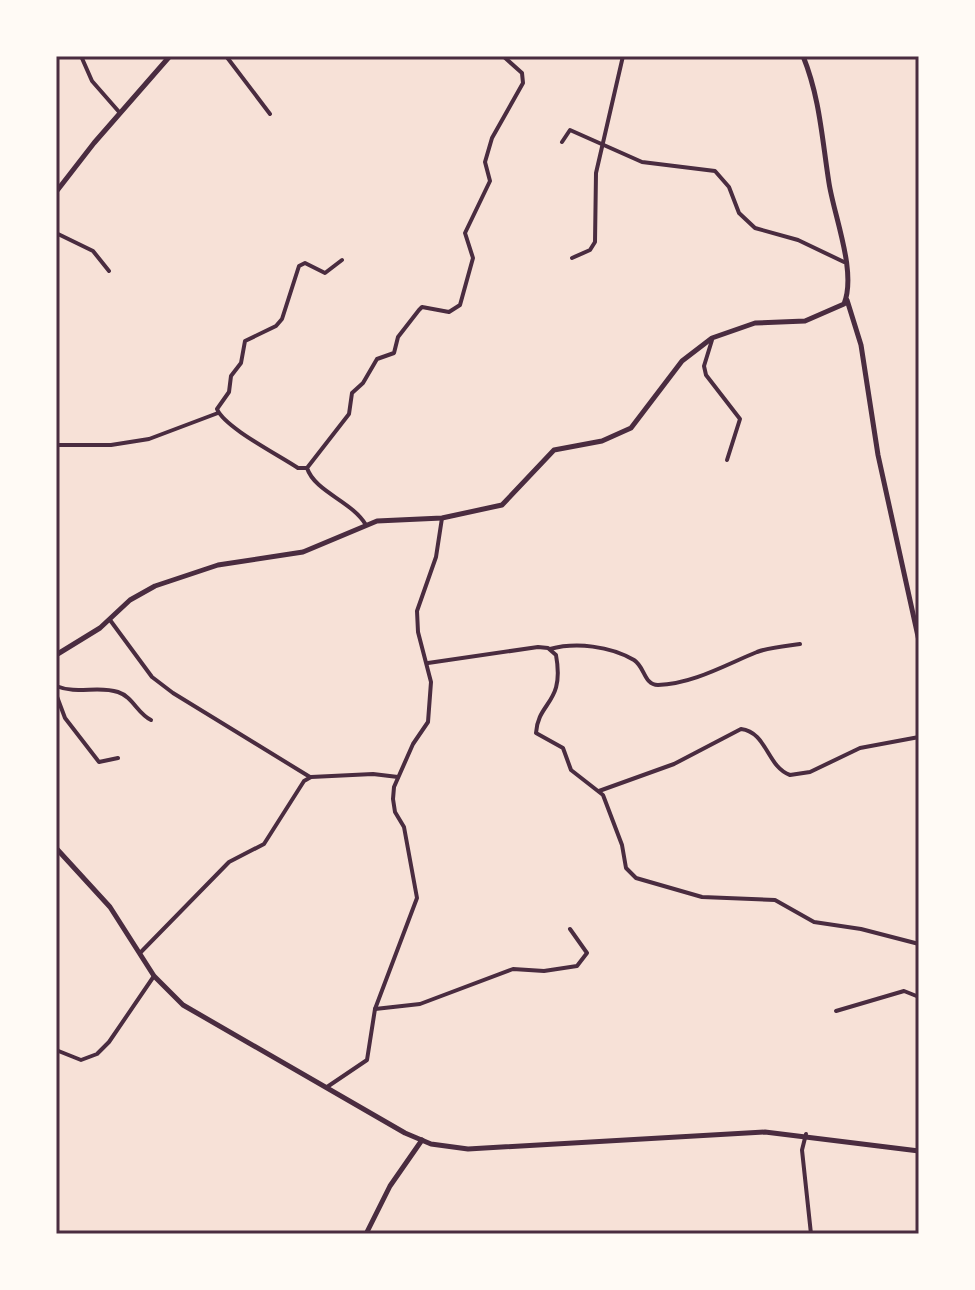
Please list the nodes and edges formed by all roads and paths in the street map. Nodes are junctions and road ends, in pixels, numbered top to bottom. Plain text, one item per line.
1 (81, 56) edge
2 (170, 56) edge
3 (226, 56) edge
4 (503, 56) edge
5 (623, 56) edge
6 (803, 56) edge
7 (120, 113) junction
8 (270, 114) dead end
9 (562, 142) dead end
10 (602, 142) junction
11 (56, 192) edge
12 (56, 233) edge
13 (572, 258) dead end
14 (342, 260) dead end
15 (844, 262) junction
16 (109, 271) dead end
17 (846, 299) junction
18 (712, 338) junction
19 (218, 413) junction
20 (56, 445) edge
21 (727, 460) dead end
22 (307, 468) junction
23 (442, 518) junction
24 (366, 525) junction
25 (110, 620) junction
26 (919, 641) edge
27 (800, 644) dead end
28 (550, 649) junction
29 (56, 655) edge
30 (428, 663) junction
31 (56, 686) edge
32 (56, 694) edge
33 (151, 720) dead end
34 (919, 737) edge
35 (118, 758) dead end
36 (311, 777) junction
37 (398, 777) junction
38 (599, 791) junction
39 (56, 848) edge
40 (570, 929) dead end
41 (919, 944) edge
42 (140, 953) junction
43 (154, 976) junction
44 (919, 997) edge
45 (375, 1009) junction
46 (836, 1011) dead end
47 (56, 1050) edge
48 (327, 1087) junction
49 (806, 1134) junction
50 (422, 1140) junction
51 (919, 1151) edge
52 (366, 1234) edge
53 (811, 1234) edge

1 - 7 street
2 - 7 street
3 - 8 street
4 - 22 street
5 - 10 street
6 - 15 street
7 - 11 street
9 - 10 street
10 - 13 street
10 - 15 street
12 - 16 street
14 - 19 street
15 - 17 street
17 - 18 street
17 - 26 street
18 - 21 street
18 - 23 street
19 - 20 street
19 - 22 street
22 - 24 street
23 - 24 street
23 - 30 street
24 - 25 street
25 - 29 street
25 - 36 street
27 - 28 street
28 - 30 street
28 - 38 street
30 - 37 street
31 - 33 street
32 - 35 street
34 - 38 street
36 - 37 street
36 - 42 street
37 - 45 street
38 - 41 street
39 - 42 street
40 - 45 street
42 - 43 street
43 - 47 street
43 - 48 street
44 - 46 street
45 - 48 street
48 - 50 street
49 - 50 street
49 - 51 street
49 - 53 street
50 - 52 street

